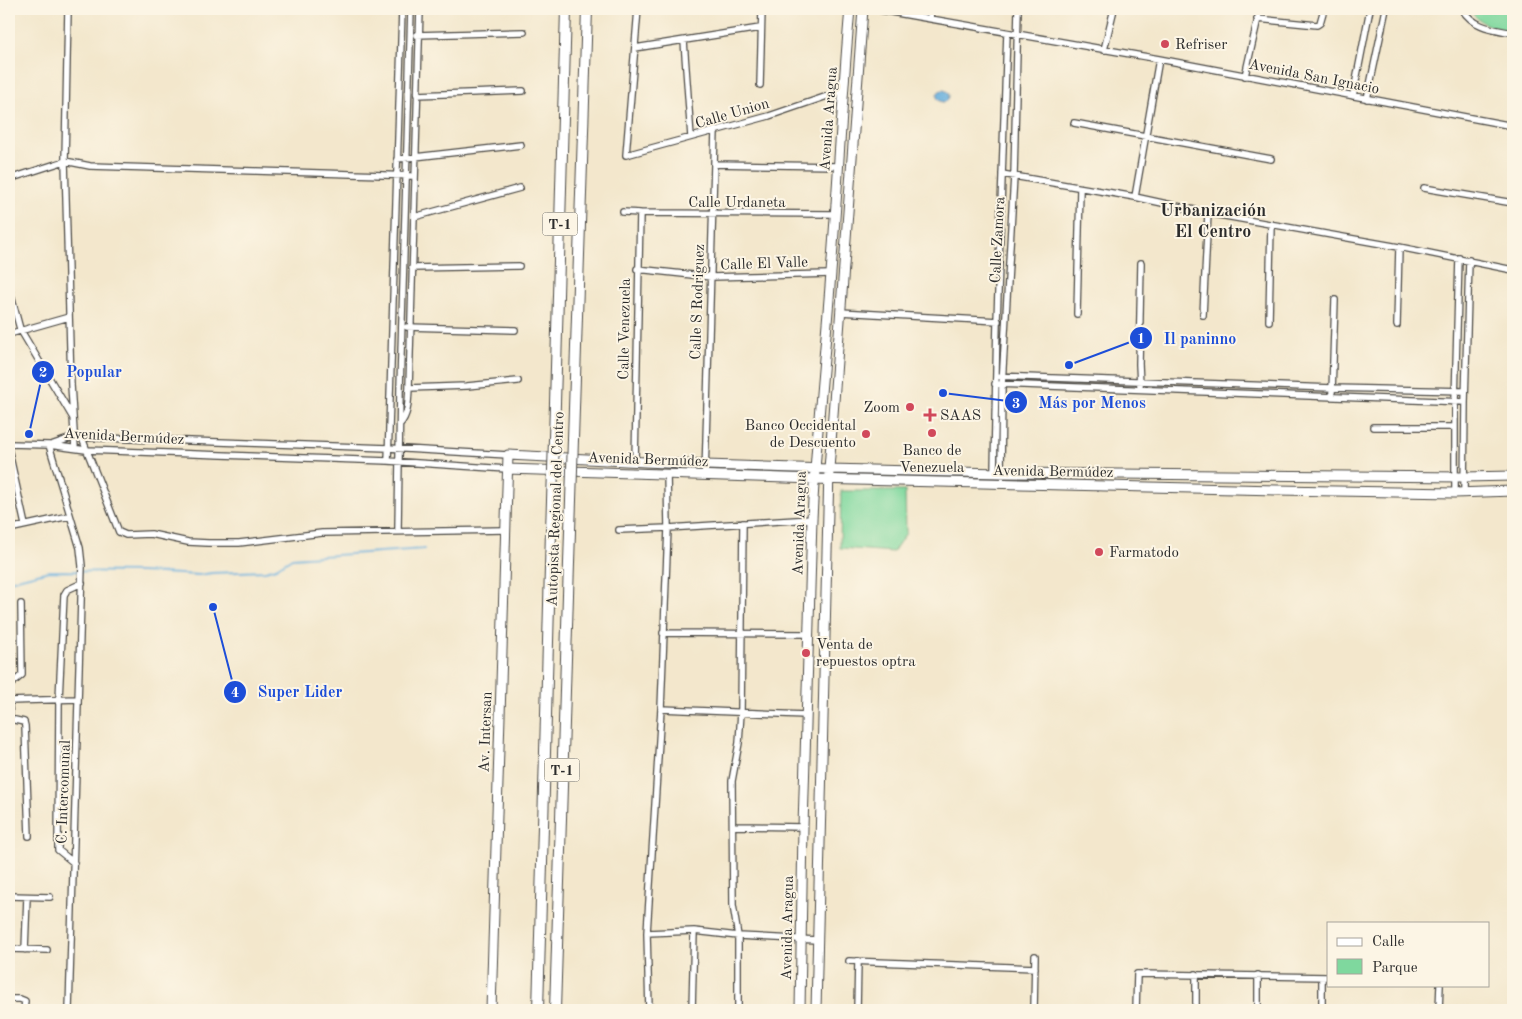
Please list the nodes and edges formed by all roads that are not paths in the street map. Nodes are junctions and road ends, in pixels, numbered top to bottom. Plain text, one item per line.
1 (68, 9) edge
2 (402, 9) edge
3 (411, 9) edge
4 (420, 9) edge
5 (566, 9) edge
6 (587, 9) edge
7 (638, 9) edge
8 (762, 9) edge
9 (850, 9) edge
10 (863, 9) edge
11 (874, 9) edge
12 (931, 9) edge
13 (1018, 9) edge
14 (1114, 9) edge
15 (1260, 9) edge
16 (1324, 9) edge
17 (1370, 9) edge
18 (1386, 9) edge
19 (1462, 9) edge
20 (930, 19) junction
21 (1258, 19) junction
22 (760, 28) junction
23 (524, 32) dead end
24 (1007, 33) junction
25 (1513, 33) edge
26 (411, 35) junction
27 (1016, 35) junction
28 (419, 36) junction
29 (684, 40) junction
30 (635, 48) junction
31 (1104, 50) junction
32 (1159, 59) junction
33 (1244, 76) junction
34 (760, 85) dead end
35 (523, 91) dead end
36 (842, 91) junction
37 (417, 95) junction
38 (1353, 96) junction
39 (1367, 99) junction
40 (1074, 123) dead end
41 (1513, 126) edge
42 (715, 130) junction
43 (1145, 135) junction
44 (691, 137) junction
45 (521, 145) dead end
46 (406, 158) junction
47 (415, 158) junction
48 (397, 159) junction
49 (1271, 159) dead end
50 (65, 161) junction
51 (714, 164) junction
52 (838, 166) junction
53 (1002, 174) junction
54 (397, 176) junction
55 (406, 176) junction
56 (415, 176) junction
57 (1014, 176) junction
58 (9, 179) edge
59 (520, 188) dead end
60 (1424, 188) dead end
61 (1080, 189) junction
62 (1135, 197) junction
63 (1513, 203) edge
64 (624, 212) dead end
65 (640, 213) junction
66 (1208, 213) junction
67 (835, 214) junction
68 (712, 215) junction
69 (414, 216) junction
70 (1271, 224) junction
71 (1399, 247) junction
72 (1459, 258) junction
73 (1469, 260) junction
74 (1141, 263) dead end
75 (519, 266) dead end
76 (412, 268) junction
77 (637, 269) junction
78 (1513, 270) edge
79 (831, 274) junction
80 (711, 277) junction
81 (9, 288) edge
82 (1335, 300) dead end
83 (840, 312) junction
84 (1077, 314) dead end
85 (1203, 315) dead end
86 (69, 318) junction
87 (997, 321) junction
88 (1006, 321) junction
89 (1269, 321) dead end
90 (1397, 325) dead end
91 (402, 327) junction
92 (411, 327) junction
93 (20, 329) junction
94 (515, 330) dead end
95 (9, 334) edge
96 (999, 376) junction
97 (518, 381) dead end
98 (1140, 381) junction
99 (999, 385) junction
100 (409, 388) junction
101 (1332, 388) junction
102 (1140, 390) junction
103 (1455, 391) junction
104 (1465, 392) junction
105 (1331, 397) junction
106 (1455, 402) junction
107 (1465, 402) junction
108 (74, 420) junction
109 (400, 424) junction
110 (1373, 427) dead end
111 (1455, 427) junction
112 (74, 437) junction
113 (82, 438) junction
114 (9, 444) edge
115 (49, 445) junction
116 (75, 448) junction
117 (388, 448) junction
118 (399, 449) junction
119 (86, 450) junction
120 (508, 455) junction
121 (9, 456) edge
122 (388, 461) junction
123 (400, 462) junction
124 (634, 462) junction
125 (814, 468) junction
126 (507, 469) junction
127 (829, 469) junction
128 (705, 470) junction
129 (998, 472) junction
130 (667, 473) junction
131 (1143, 474) junction
132 (1513, 476) edge
133 (1459, 477) junction
134 (814, 479) junction
135 (829, 480) junction
136 (1143, 486) junction
137 (1513, 491) edge
138 (1459, 493) junction
139 (69, 516) junction
140 (812, 519) junction
141 (743, 523) junction
142 (25, 525) junction
143 (668, 528) junction
144 (9, 529) edge
145 (398, 530) junction
146 (505, 530) junction
147 (619, 530) dead end
148 (82, 583) junction
149 (21, 604) dead end
150 (663, 633) junction
151 (742, 634) junction
152 (809, 634) junction
153 (59, 699) junction
154 (78, 699) junction
155 (9, 700) edge
156 (9, 706) edge
157 (661, 709) junction
158 (741, 712) junction
159 (806, 715) junction
160 (734, 826) junction
161 (803, 827) junction
162 (29, 836) dead end
163 (74, 863) junction
164 (9, 896) edge
165 (27, 897) junction
166 (50, 897) dead end
167 (694, 932) junction
168 (647, 933) junction
169 (738, 936) junction
170 (800, 938) junction
171 (817, 940) junction
172 (9, 949) edge
173 (25, 950) junction
174 (47, 950) dead end
175 (1035, 956) dead end
176 (849, 961) dead end
177 (858, 961) junction
178 (1035, 968) junction
179 (1196, 974) junction
180 (1258, 975) junction
181 (1325, 977) edge
182 (1440, 986) edge
183 (9, 999) edge
184 (24, 1010) edge
185 (69, 1010) edge
186 (491, 1010) edge
187 (538, 1010) edge
188 (555, 1010) edge
189 (649, 1010) edge
190 (692, 1010) edge
191 (738, 1010) edge
192 (800, 1010) edge
193 (816, 1010) edge
194 (857, 1010) edge
195 (1034, 1010) edge
196 (1119, 1010) edge
197 (1136, 1010) edge
198 (1196, 1010) edge
199 (1258, 1010) edge
200 (1322, 1010) edge
201 (1439, 1010) edge

1 - 50 street
2 - 48 street
3 - 26 street
4 - 28 street
5 - 187 highway, Autopista Regional del Centro / T-1, bridge
6 - 188 highway, Autopista Regional del Centro / T-1, bridge
7 - 30 street
8 - 22 street
9 - 36 street, Avenida Aragua
10 - 83 street, Avenida Aragua
11 - 20 street, Avenida San Ignacio
12 - 20 street
13 - 27 street, Calle Zamora
14 - 31 street
15 - 21 street
16 - 21 street
17 - 38 street
18 - 39 street
19 - 25 street
20 - 24 street, Avenida San Ignacio
21 - 33 street
22 - 29 street
22 - 34 street
23 - 28 street
24 - 27 street, Avenida San Ignacio
24 - 53 street, Calle Zamora
26 - 28 street
26 - 46 street
27 - 31 street, Avenida San Ignacio
27 - 57 street, Calle Zamora
28 - 37 street
29 - 30 street
29 - 44 street
30 - 44 street, Calle Union
31 - 32 street, Avenida San Ignacio
32 - 33 street, Avenida San Ignacio
32 - 43 street
33 - 38 street, Avenida San Ignacio
35 - 37 street
36 - 42 street, Calle Union
36 - 52 street, Avenida Aragua
37 - 47 street
38 - 39 street, Avenida San Ignacio
39 - 41 street, Avenida San Ignacio
40 - 43 street
42 - 44 street, Calle Union
42 - 51 street, Calle S Rodriguez
43 - 49 street
43 - 62 street
45 - 47 street
46 - 47 street
46 - 48 street
46 - 55 street
47 - 56 street
48 - 54 street
50 - 54 street
50 - 58 street
50 - 86 street
51 - 52 street
51 - 68 street, Calle S Rodriguez
52 - 67 street, Avenida Aragua
53 - 57 street
53 - 87 street, Calle Zamora
54 - 55 street
54 - 117 street
55 - 56 street
55 - 91 street
56 - 69 street
57 - 61 street
57 - 88 street, Calle Zamora
59 - 69 street
60 - 63 street
61 - 62 street
61 - 84 street
62 - 66 street
64 - 65 street
65 - 68 street, Calle Urdaneta
65 - 77 street, Calle Venezuela
66 - 70 street
66 - 85 street
67 - 68 street, Calle Urdaneta
67 - 79 street, Avenida Aragua
68 - 80 street, Calle S Rodriguez
69 - 76 street
70 - 71 street
70 - 89 street
71 - 72 street
71 - 90 street
72 - 73 street
72 - 103 street
73 - 78 street
73 - 104 street
74 - 98 street
75 - 76 street
76 - 92 street
77 - 80 street, Calle El Valle
77 - 124 street, Calle Venezuela
79 - 80 street, Calle El Valle
79 - 125 street, Avenida Aragua
80 - 128 street, Calle S Rodriguez
81 - 93 street
82 - 101 street
83 - 87 street
83 - 127 street, Avenida Aragua
86 - 93 street
86 - 108 street
87 - 88 street
87 - 96 street, Calle Zamora
88 - 96 street, Calle Zamora
91 - 92 street
91 - 109 street
92 - 94 street
92 - 100 street
93 - 95 street
93 - 108 street
96 - 98 street
96 - 99 street, Calle Zamora
97 - 100 street
98 - 101 street
98 - 102 street
99 - 102 street
99 - 129 street, Calle Zamora
100 - 109 street
101 - 103 street
101 - 105 street
102 - 105 street
103 - 104 street
103 - 106 street
104 - 107 street
105 - 106 street
106 - 107 street
106 - 111 street
107 - 133 street
108 - 112 street
109 - 118 street
110 - 111 street
111 - 133 street
112 - 113 street, Avenida Bermúdez
112 - 115 street, Avenida Bermúdez
112 - 116 street
113 - 117 street, Avenida Bermúdez
113 - 119 street
114 - 115 street
115 - 116 street, Avenida Bermúdez
115 - 139 street, C. Intercomunal
116 - 119 street, Avenida Bermúdez
117 - 118 street, Avenida Bermúdez
117 - 122 street
118 - 120 street, Avenida Bermúdez
118 - 123 street
119 - 122 street, Avenida Bermúdez
119 - 145 street
120 - 124 street, Avenida Bermúdez
120 - 126 street, Av. Intersan
121 - 142 street
122 - 123 street, Avenida Bermúdez
123 - 126 street, Avenida Bermúdez
123 - 145 street
124 - 128 street, Avenida Bermúdez
125 - 127 street, Avenida Bermúdez
125 - 128 street, Avenida Bermúdez
125 - 134 street, Avenida Aragua
126 - 130 street, Avenida Bermúdez
126 - 146 street, Av. Intersan
127 - 129 street, Avenida Bermúdez
127 - 135 street, Avenida Aragua
128 - 130 street, Avenida Bermúdez
128 - 134 street, Avenida Bermúdez
129 - 131 street, Avenida Bermúdez
130 - 143 street
131 - 133 street, Avenida Bermúdez
131 - 136 street
132 - 133 street, Avenida Bermúdez
133 - 138 street
133 - 138 street
134 - 135 street, Avenida Bermúdez
134 - 140 street, Avenida Aragua
135 - 136 street, Avenida Bermúdez
135 - 171 street, Avenida Aragua
136 - 138 street, Avenida Bermúdez
137 - 138 street, Avenida Bermúdez
139 - 142 street
139 - 148 street, C. Intercomunal
140 - 141 street
140 - 152 street, Avenida Aragua
141 - 143 street
141 - 151 street
142 - 144 street
143 - 147 street
143 - 150 street
145 - 146 street
146 - 186 street, Av. Intersan
148 - 153 street
148 - 154 street, C. Intercomunal
149 - 155 street
150 - 151 street
150 - 157 street
151 - 152 street
151 - 158 street
152 - 159 street, Avenida Aragua
153 - 154 street
153 - 155 street
153 - 163 street
154 - 163 street, C. Intercomunal
156 - 162 street
157 - 158 street
157 - 168 street
158 - 159 street
158 - 160 street
159 - 161 street, Avenida Aragua
160 - 161 street
160 - 169 street
161 - 170 street, Avenida Aragua
163 - 185 street, C. Intercomunal
164 - 165 street
165 - 166 street
165 - 173 street
167 - 168 street
167 - 169 street
167 - 190 street
168 - 189 street
169 - 170 street
169 - 191 street
170 - 171 street
170 - 192 street, Avenida Aragua
171 - 193 street, Avenida Aragua
172 - 173 street
173 - 174 street
175 - 178 street
176 - 177 street
177 - 178 street
177 - 194 street
178 - 195 street
179 - 180 street
179 - 197 street
179 - 198 street
180 - 181 street
180 - 199 street
181 - 200 street
182 - 201 street
183 - 184 street
196 - 197 street

